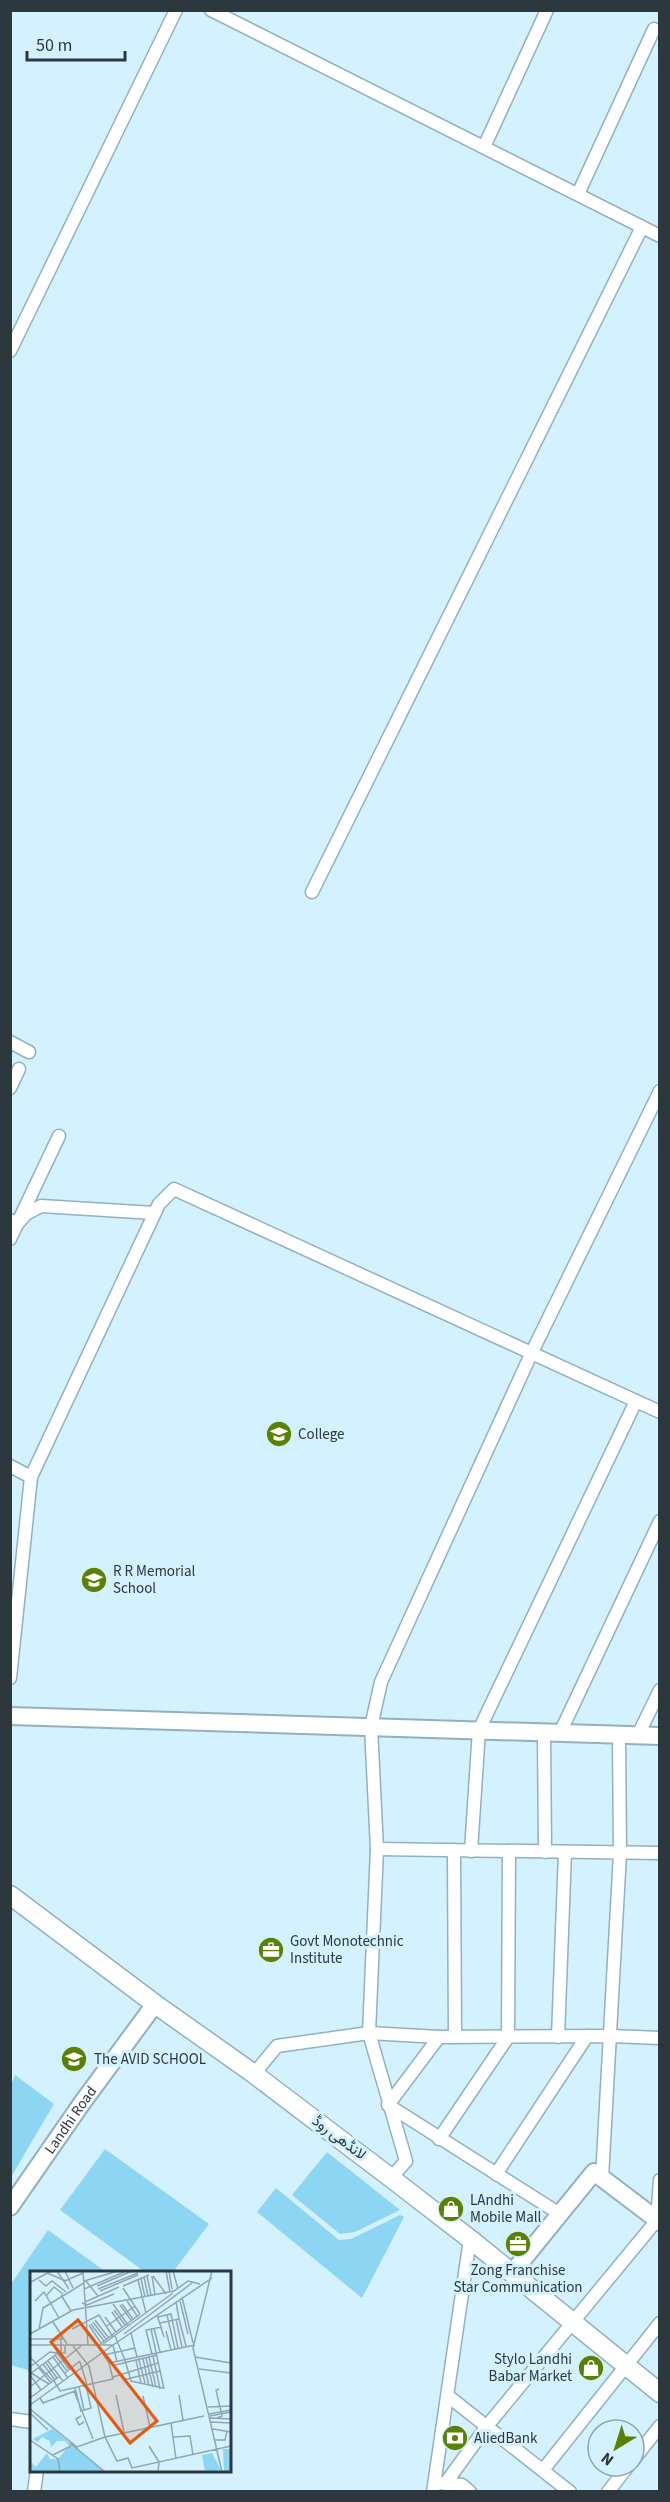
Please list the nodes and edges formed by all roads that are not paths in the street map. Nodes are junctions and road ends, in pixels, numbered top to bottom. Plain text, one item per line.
1 (176, 10) edge
2 (211, 10) edge
3 (547, 10) edge
4 (654, 29) dead end
5 (484, 147) junction
6 (578, 194) junction
7 (642, 227) junction
8 (660, 236) edge
9 (10, 351) edge
10 (312, 892) dead end
11 (10, 1042) edge
12 (29, 1052) dead end
13 (20, 1069) dead end
14 (10, 1088) edge
15 (660, 1091) edge
16 (59, 1136) dead end
17 (154, 1213) junction
18 (14, 1221) edge
19 (10, 1239) edge
20 (532, 1352) junction
21 (636, 1401) junction
22 (660, 1412) edge
23 (10, 1466) edge
24 (31, 1477) junction
25 (660, 1521) edge
26 (11, 1663) edge
27 (10, 1678) edge
28 (660, 1690) edge
29 (10, 1716) edge
30 (371, 1727) junction
31 (479, 1730) junction
32 (552, 1732) junction
33 (619, 1734) junction
34 (638, 1735) junction
35 (660, 1736) edge
36 (376, 1849) junction
37 (454, 1851) junction
38 (471, 1851) junction
39 (509, 1851) junction
40 (545, 1852) junction
41 (565, 1852) junction
42 (620, 1853) junction
43 (660, 1853) edge
44 (10, 1895) edge
45 (155, 2004) junction
46 (369, 2033) junction
47 (586, 2036) junction
48 (611, 2036) junction
49 (439, 2037) junction
50 (455, 2037) junction
51 (508, 2037) junction
52 (558, 2037) junction
53 (660, 2038) edge
54 (254, 2074) junction
55 (388, 2105) junction
56 (440, 2139) junction
57 (496, 2174) junction
58 (391, 2178) junction
59 (602, 2178) junction
60 (660, 2180) edge
61 (10, 2207) edge
62 (560, 2214) junction
63 (658, 2221) edge
64 (470, 2239) junction
65 (512, 2273) junction
66 (573, 2322) junction
67 (660, 2323) edge
68 (626, 2366) junction
69 (660, 2393) edge
70 (448, 2396) junction
71 (10, 2419) edge
72 (30, 2422) edge
73 (487, 2426) junction
74 (660, 2426) edge
75 (646, 2444) edge
76 (543, 2470) junction
77 (37, 2472) edge
78 (619, 2478) edge
79 (437, 2486) edge
80 (34, 2492) edge
81 (470, 2492) edge
82 (570, 2492) edge
83 (608, 2492) edge

1 - 9 street
2 - 5 street
3 - 5 street
4 - 6 street
5 - 6 street
6 - 7 street
7 - 8 street
7 - 10 street
11 - 12 street
13 - 14 street
15 - 20 street
16 - 18 street
17 - 18 street
17 - 20 street
17 - 24 street
18 - 19 street
20 - 21 street
20 - 30 street
21 - 22 street
21 - 31 street
23 - 24 street
24 - 26 street
25 - 32 street
26 - 27 street
28 - 34 street
29 - 30 street
30 - 31 street
30 - 36 street
31 - 32 street
31 - 38 street
32 - 33 street
32 - 40 street
33 - 34 street
33 - 42 street
34 - 35 street
36 - 37 street
36 - 46 street
37 - 38 street
37 - 50 street
38 - 39 street
39 - 40 street
39 - 51 street
40 - 41 street
41 - 42 street
41 - 52 street
42 - 43 street
42 - 48 street
44 - 45 main road, لانڈھی روڈ
45 - 54 main road, لانڈھی روڈ
45 - 61 street, Landhi Road
46 - 49 street
46 - 54 street
46 - 55 street
47 - 48 street
47 - 52 street
47 - 57 street
48 - 53 street
48 - 59 street
49 - 50 street
49 - 55 street
50 - 51 street
51 - 52 street
51 - 56 street
54 - 58 main road, لانڈھی روڈ
55 - 56 street
55 - 58 street
56 - 57 street
57 - 62 street
58 - 64 main road, لانڈھی روڈ
59 - 62 street
59 - 63 street
60 - 63 street
62 - 65 street
63 - 66 street
64 - 65 main road, لانڈھی روڈ
64 - 70 street
65 - 66 main road, لانڈھی روڈ
66 - 68 main road, لانڈھی روڈ
66 - 73 street
67 - 68 street
68 - 69 main road, لانڈھی روڈ
68 - 76 street
70 - 73 street
70 - 79 street
71 - 72 street
73 - 76 street
73 - 79 street
74 - 75 street
76 - 82 street
77 - 80 street
78 - 83 street
79 - 81 street

